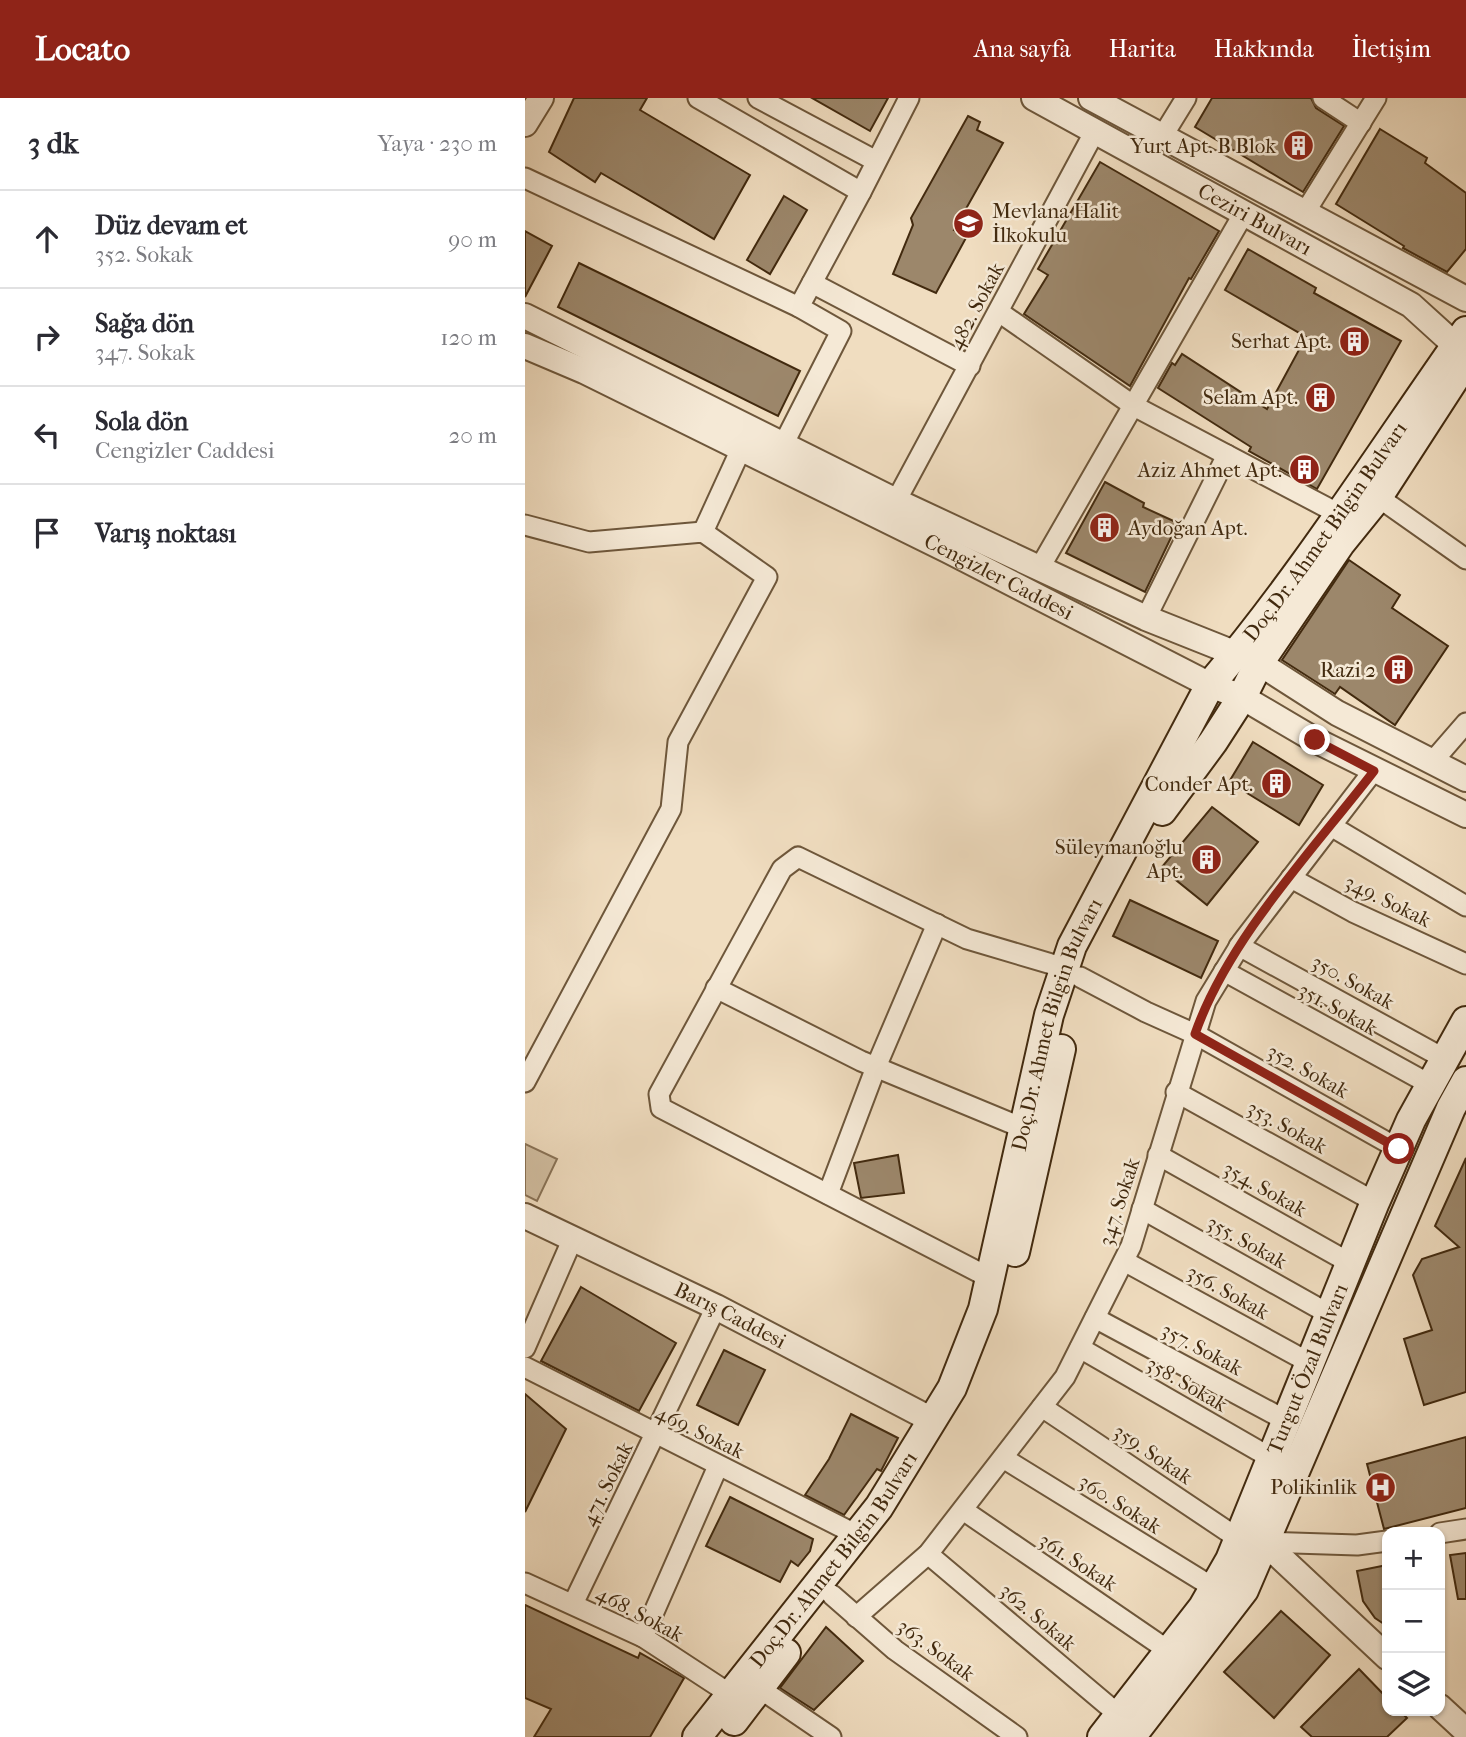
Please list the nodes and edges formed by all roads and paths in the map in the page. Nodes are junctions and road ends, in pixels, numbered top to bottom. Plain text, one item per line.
1 (541, 98) edge
2 (698, 98) edge
3 (758, 98) edge
4 (909, 98) edge
5 (1034, 98) edge
6 (1091, 98) edge
7 (1186, 98) edge
8 (1323, 98) edge
9 (1376, 98) edge
10 (1361, 123) junction
11 (525, 124) edge
12 (1095, 131) junction
13 (1162, 137) junction
14 (876, 161) junction
15 (525, 178) edge
16 (861, 192) junction
17 (1244, 213) junction
18 (1304, 214) junction
19 (812, 283) junction
20 (1466, 299) edge
21 (799, 307) junction
22 (999, 312) junction
23 (525, 316) edge
24 (525, 346) edge
25 (1464, 348) edge
26 (970, 366) junction
27 (1134, 406) junction
28 (784, 443) junction
29 (741, 449) junction
30 (1227, 455) junction
31 (1378, 497) junction
32 (896, 501) junction
33 (1339, 514) junction
34 (525, 525) edge
35 (703, 532) junction
36 (1466, 559) edge
37 (1039, 569) junction
38 (1146, 618) junction
39 (1248, 658) junction
40 (1210, 685) junction
41 (1242, 696) junction
42 (1466, 723) edge
43 (1433, 761) junction
44 (1374, 771) junction
45 (1466, 779) edge
46 (1466, 815) edge
47 (1331, 826) junction
48 (1291, 878) junction
49 (1466, 906) edge
50 (937, 925) junction
51 (1239, 946) junction
52 (1466, 964) edge
53 (1224, 971) junction
54 (1073, 972) junction
55 (716, 988) junction
56 (1466, 1021) edge
57 (1195, 1034) junction
58 (1445, 1059) junction
59 (876, 1067) junction
60 (1466, 1081) edge
61 (525, 1082) edge
62 (1431, 1085) junction
63 (1176, 1092) junction
64 (1023, 1128) junction
65 (1399, 1149) junction
66 (1158, 1155) junction
67 (828, 1195) junction
68 (1375, 1202) junction
69 (1142, 1209) junction
70 (525, 1216) edge
71 (573, 1238) junction
72 (1124, 1261) junction
73 (1350, 1263) junction
74 (990, 1278) junction
75 (716, 1307) junction
76 (1329, 1314) junction
77 (1095, 1318) junction
78 (525, 1348) edge
79 (1080, 1348) junction
80 (1310, 1363) junction
81 (525, 1367) edge
82 (1042, 1408) junction
83 (932, 1420) junction
84 (1287, 1421) junction
85 (656, 1435) junction
86 (1003, 1458) junction
87 (1271, 1458) junction
88 (718, 1466) junction
89 (963, 1510) junction
90 (1466, 1529) edge
91 (1445, 1532) edge
92 (857, 1535) junction
93 (1252, 1540) junction
94 (1382, 1542) edge
95 (928, 1554) junction
96 (525, 1583) edge
97 (1214, 1588) junction
98 (832, 1595) junction
99 (573, 1604) junction
100 (856, 1617) junction
101 (643, 1637) junction
102 (1169, 1651) junction
103 (1382, 1653) edge
104 (759, 1688) junction
105 (730, 1694) junction
106 (1445, 1712) edge
107 (1125, 1726) edge
108 (1466, 1731) edge
109 (697, 1737) edge
110 (721, 1737) edge
111 (831, 1737) edge
112 (1017, 1737) edge
113 (1102, 1737) edge

1 - 11 street
2 - 16 street
3 - 14 street
4 - 14 street
5 - 12 street, Ceziri Bulvarı
6 - 13 street, Ceziri Bulvarı
7 - 13 street
8 - 10 street
9 - 10 street
10 - 18 street
12 - 17 street, Ceziri Bulvarı
12 - 22 street, 482. Sokak
13 - 18 street, Ceziri Bulvarı
14 - 16 street
15 - 21 street
16 - 19 street
17 - 25 street, Ceziri Bulvarı
17 - 27 street
18 - 20 street, Ceziri Bulvarı
19 - 21 street
19 - 26 street
21 - 28 street
22 - 26 street, 482. Sokak
22 - 27 street
23 - 28 street, Cengizler Caddesi
24 - 29 street, Cengizler Caddesi
25 - 31 main road, Doç.Dr. Ahmet Bilgin Bulvarı
25 - 33 main road, Doç.Dr. Ahmet Bilgin Bulvarı
26 - 32 street, 482. Sokak
27 - 30 street
27 - 37 street
28 - 32 street, Cengizler Caddesi
29 - 35 street
29 - 40 street, Cengizler Caddesi
30 - 33 street
30 - 38 street
31 - 36 street
31 - 39 main road, Doç.Dr. Ahmet Bilgin Bulvarı
32 - 37 street, Cengizler Caddesi
33 - 39 main road, Doç.Dr. Ahmet Bilgin Bulvarı
34 - 35 street
35 - 61 street
37 - 38 street, Cengizler Caddesi
38 - 39 street, Cengizler Caddesi
39 - 40 main road, Doç.Dr. Ahmet Bilgin Bulvarı
39 - 41 main road, Doç.Dr. Ahmet Bilgin Bulvarı
39 - 43 street, Cengizler Caddesi
40 - 41 street, Cengizler Caddesi
40 - 54 main road, Doç.Dr. Ahmet Bilgin Bulvarı
41 - 44 street, Cengizler Caddesi
41 - 54 main road, Doç.Dr. Ahmet Bilgin Bulvarı
42 - 43 street
43 - 45 street, Cengizler Caddesi
44 - 46 street, Cengizler Caddesi
44 - 47 street, 347. Sokak
47 - 48 street, 347. Sokak
47 - 49 street
48 - 51 street, 347. Sokak
48 - 52 street, 349. Sokak
50 - 54 street, 352. Sokak
50 - 55 street, 352. Sokak
50 - 59 street
51 - 53 street, 347. Sokak
51 - 58 street, 350. Sokak
53 - 57 street, 347. Sokak
53 - 62 street, 351. Sokak
54 - 57 street, 352. Sokak
54 - 64 main road, Doç.Dr. Ahmet Bilgin Bulvarı
54 - 98 main road, Doç.Dr. Ahmet Bilgin Bulvarı
55 - 59 street
55 - 67 street
56 - 58 main road, Turgut Özal Bulvarı
57 - 63 street, 347. Sokak
57 - 65 street, 352. Sokak
58 - 62 main road, Turgut Özal Bulvarı
59 - 64 street
59 - 67 street
60 - 93 main road, Turgut Özal Bulvarı
62 - 65 main road, Turgut Özal Bulvarı
63 - 66 street, 347. Sokak
63 - 68 street, 353. Sokak
64 - 74 main road, Doç.Dr. Ahmet Bilgin Bulvarı
65 - 68 main road, Turgut Özal Bulvarı
66 - 69 street, 347. Sokak
66 - 73 street, 354. Sokak
67 - 74 street
68 - 73 main road, Turgut Özal Bulvarı
69 - 72 street, 347. Sokak
69 - 76 street, 355. Sokak
70 - 71 street, Barış Caddesi
71 - 75 street, Barış Caddesi
71 - 78 street
72 - 77 street, 347. Sokak
72 - 80 street, 356. Sokak
73 - 76 main road, Turgut Özal Bulvarı
74 - 83 main road, Doç.Dr. Ahmet Bilgin Bulvarı
75 - 83 street, Barış Caddesi
75 - 85 street, 471. Sokak
76 - 80 main road, Turgut Özal Bulvarı
77 - 79 street, 347. Sokak
77 - 84 street, 357. Sokak
79 - 82 street, 347. Sokak
79 - 87 street, 358. Sokak
80 - 84 main road, Turgut Özal Bulvarı
81 - 85 street, 469. Sokak
82 - 86 street, 347. Sokak
82 - 93 street, 359. Sokak
83 - 92 main road, Doç.Dr. Ahmet Bilgin Bulvarı
84 - 87 main road, Turgut Özal Bulvarı
85 - 88 street, 469. Sokak
85 - 99 street, 471. Sokak
86 - 89 street, 347. Sokak
86 - 97 street, 360. Sokak
87 - 93 main road, Turgut Özal Bulvarı
88 - 92 street, 469. Sokak
88 - 101 street
89 - 95 street, 347. Sokak
89 - 102 street, 361. Sokak
90 - 91 street
92 - 105 main road, Doç.Dr. Ahmet Bilgin Bulvarı
93 - 94 street
93 - 97 main road, Turgut Özal Bulvarı
93 - 103 street
93 - 107 main road, Turgut Özal Bulvarı
95 - 100 street, 347. Sokak
95 - 107 street, 362. Sokak
96 - 99 street, 468. Sokak
97 - 102 main road, Turgut Özal Bulvarı
98 - 100 street, 363. Sokak
98 - 104 main road, Doç.Dr. Ahmet Bilgin Bulvarı
99 - 101 street, 468. Sokak
100 - 112 street, 363. Sokak
101 - 105 street, 468. Sokak
102 - 107 main road, Turgut Özal Bulvarı
104 - 110 main road, Doç.Dr. Ahmet Bilgin Bulvarı
104 - 111 street
105 - 109 main road, Doç.Dr. Ahmet Bilgin Bulvarı
106 - 108 street
107 - 113 main road, Turgut Özal Bulvarı

